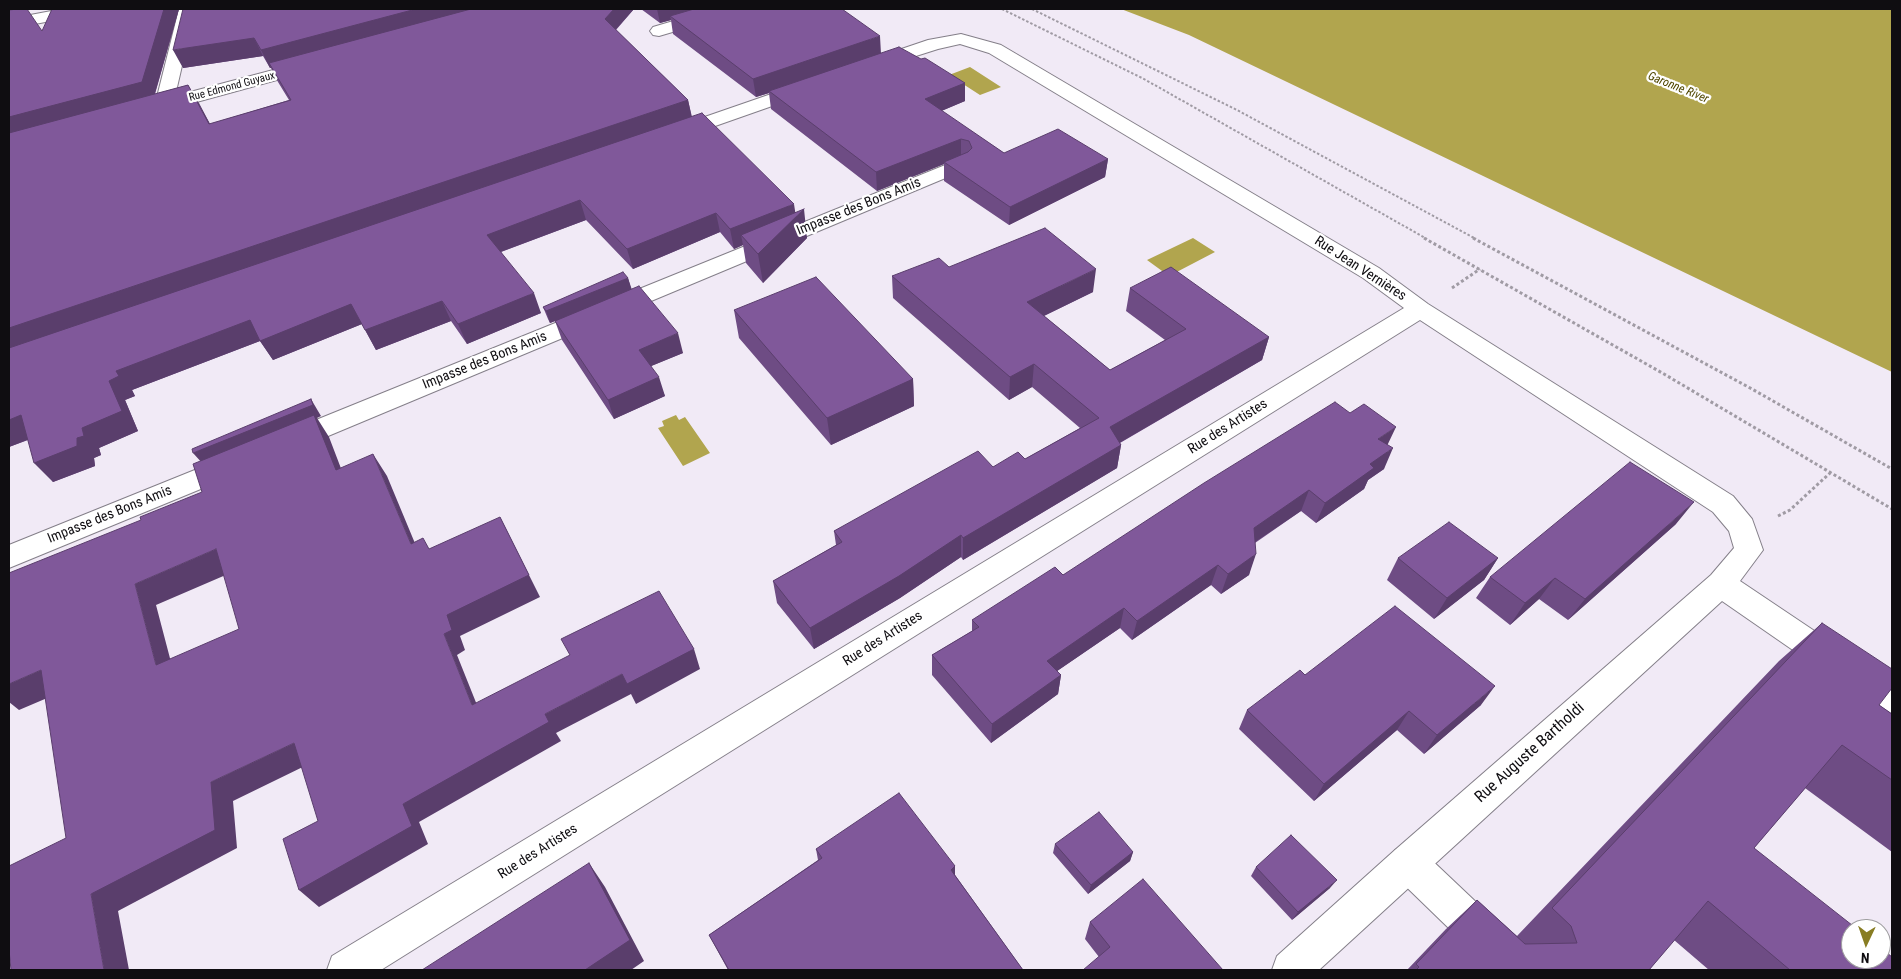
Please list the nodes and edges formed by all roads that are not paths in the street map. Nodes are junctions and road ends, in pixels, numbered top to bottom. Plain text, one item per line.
1 (87, 9) edge
2 (187, 9) edge
3 (731, 9) edge
4 (9, 24) edge
5 (659, 30) dead end
6 (324, 61) edge
7 (859, 70) edge
8 (821, 83) edge
9 (164, 105) junction
10 (145, 110) edge
11 (651, 142) edge
12 (960, 166) edge
13 (1420, 309) junction
14 (1742, 527) joint
15 (9, 557) edge
16 (1721, 584) junction
17 (1892, 701) edge
18 (1408, 863) junction
19 (346, 970) edge
20 (1291, 970) edge
21 (1519, 970) edge

1 - 4 street
2 - 9 street
3 - 5 street
6 - 9 street, Rue Edmond Guyaux
7 - 13 street, Rue Jean Vernières
8 - 11 street
9 - 10 street, Rue Edmond Guyaux
12 - 15 street, Impasse des Bons Amis
13 - 14 street, Rue Jean Vernières
13 - 19 street, Rue des Artistes
14 - 16 street, Rue Auguste Bartholdi
16 - 17 street
16 - 18 street, Rue Auguste Bartholdi
18 - 20 street, Rue Auguste Bartholdi
18 - 21 street

